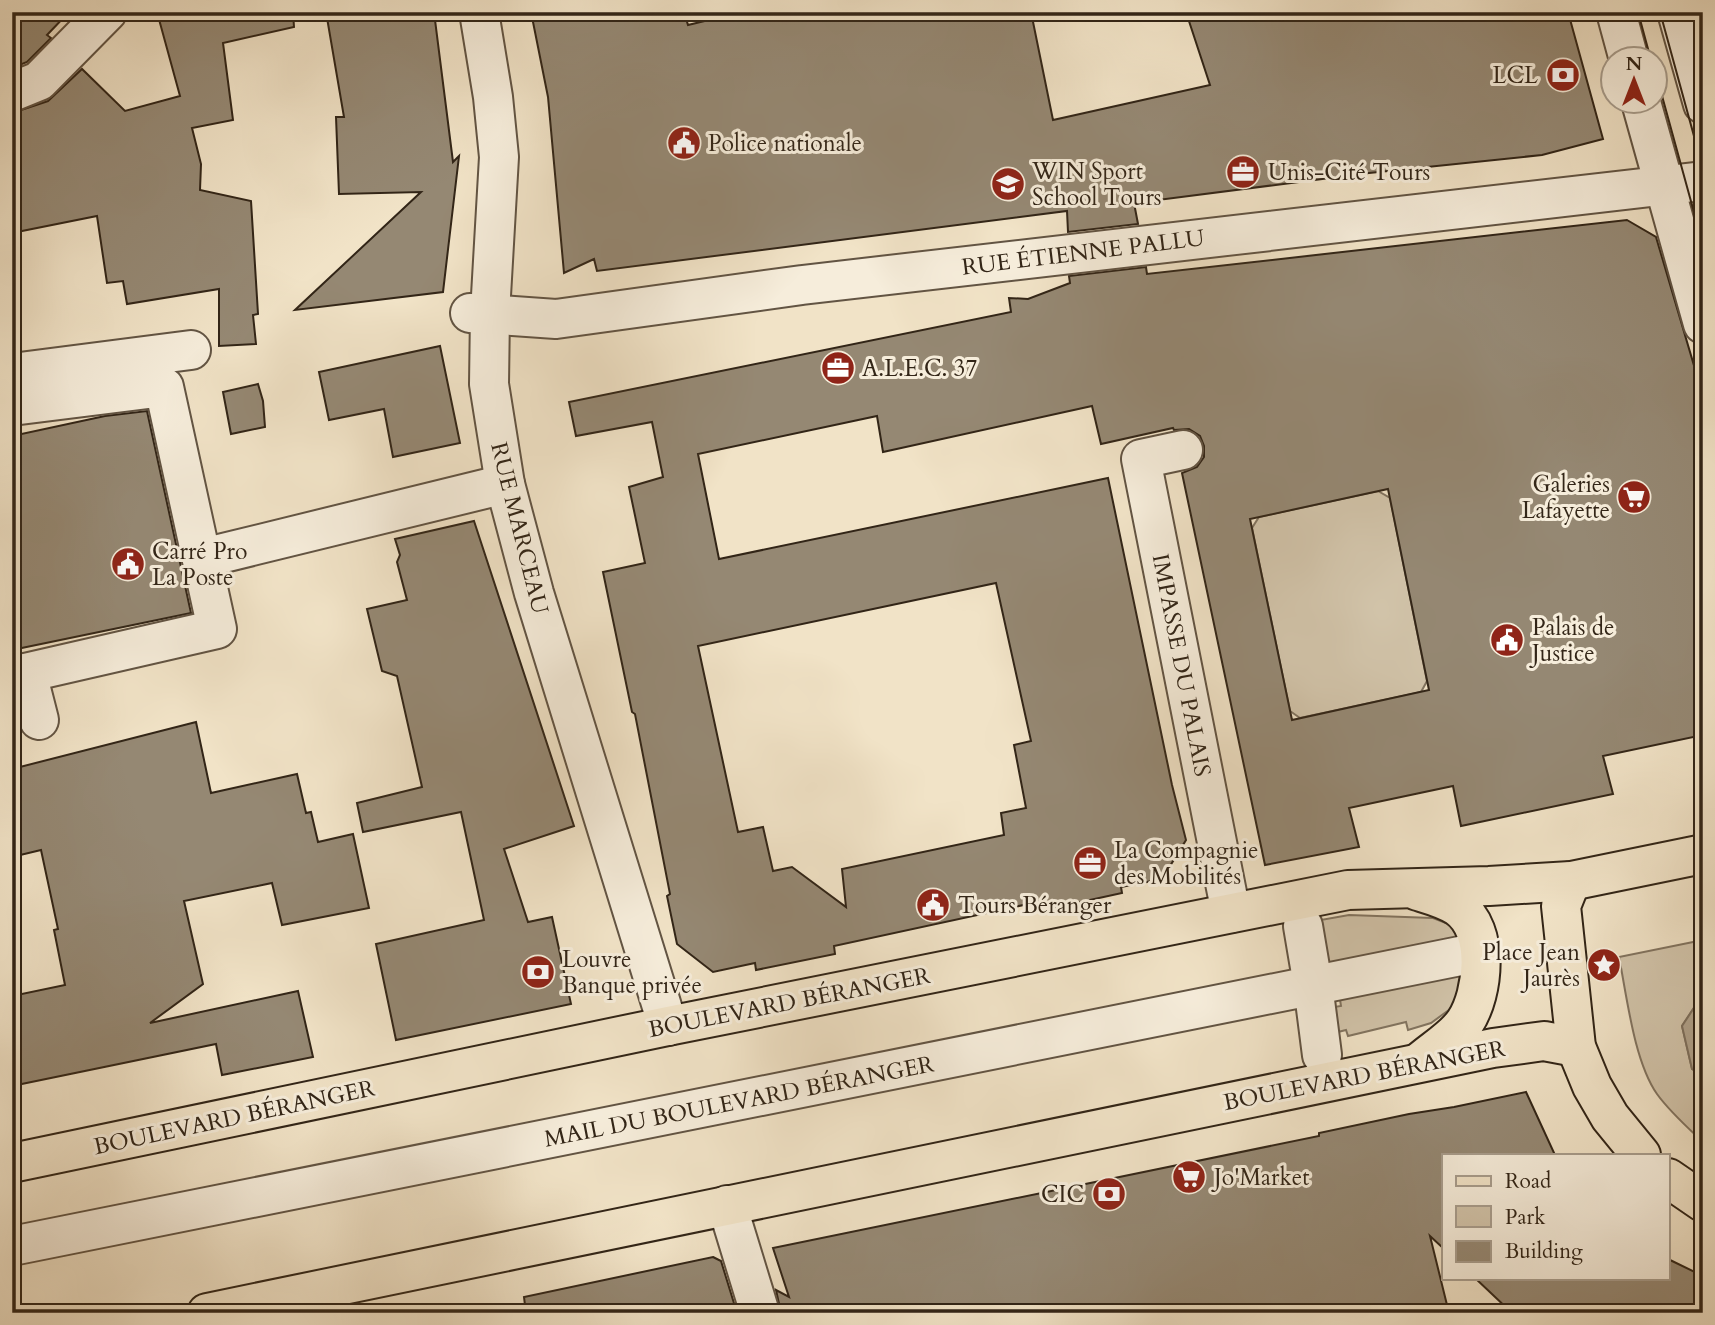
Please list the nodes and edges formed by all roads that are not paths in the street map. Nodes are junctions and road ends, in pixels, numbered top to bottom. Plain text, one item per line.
1 (107, 12) edge
2 (479, 12) edge
3 (1616, 12) edge
4 (1678, 12) edge
5 (1625, 46) edge
6 (12, 92) edge
7 (1703, 104) edge
8 (1649, 116) edge
9 (1688, 183) edge
10 (480, 313) junction
11 (1703, 324) edge
12 (191, 350) dead end
13 (12, 373) edge
14 (12, 406) edge
15 (1183, 450) dead end
16 (505, 484) junction
17 (203, 558) junction
18 (20, 675) edge
19 (39, 720) dead end
20 (1703, 854) edge
21 (1571, 881) junction
22 (1409, 889) junction
23 (1231, 913) junction
24 (1303, 926) dead end
25 (1465, 956) dead end
26 (1313, 985) junction
27 (668, 1027) junction
28 (1576, 1047) junction
29 (1322, 1055) dead end
30 (1418, 1063) junction
31 (1640, 1154) edge
32 (12, 1163) edge
33 (1670, 1179) edge
34 (1703, 1202) edge
35 (727, 1205) junction
36 (12, 1246) edge
37 (208, 1313) edge
38 (760, 1313) edge

1 - 6 street
2 - 10 street, RUE MARCEAU
3 - 5 street
4 - 7 street
8 - 9 street
9 - 10 street, RUE ÉTIENNE PALLU
9 - 11 street
10 - 16 street, RUE MARCEAU
12 - 13 street
14 - 17 street
15 - 23 street, IMPASSE DU PALAIS
16 - 17 street
16 - 27 street, RUE MARCEAU
17 - 18 street
18 - 19 street
20 - 21 main road
21 - 22 main road, BOULEVARD BÉRANGER
21 - 28 main road
22 - 23 main road, BOULEVARD BÉRANGER
22 - 30 main road
23 - 27 main road, BOULEVARD BÉRANGER
24 - 26 street
25 - 26 street, MAIL DU BOULEVARD BÉRANGER
26 - 29 street
26 - 36 street, MAIL DU BOULEVARD BÉRANGER
27 - 32 main road, BOULEVARD BÉRANGER
28 - 30 main road, BOULEVARD BÉRANGER
28 - 31 main road
30 - 35 main road, BOULEVARD BÉRANGER
33 - 34 main road
35 - 37 main road, BOULEVARD BÉRANGER
35 - 38 street

